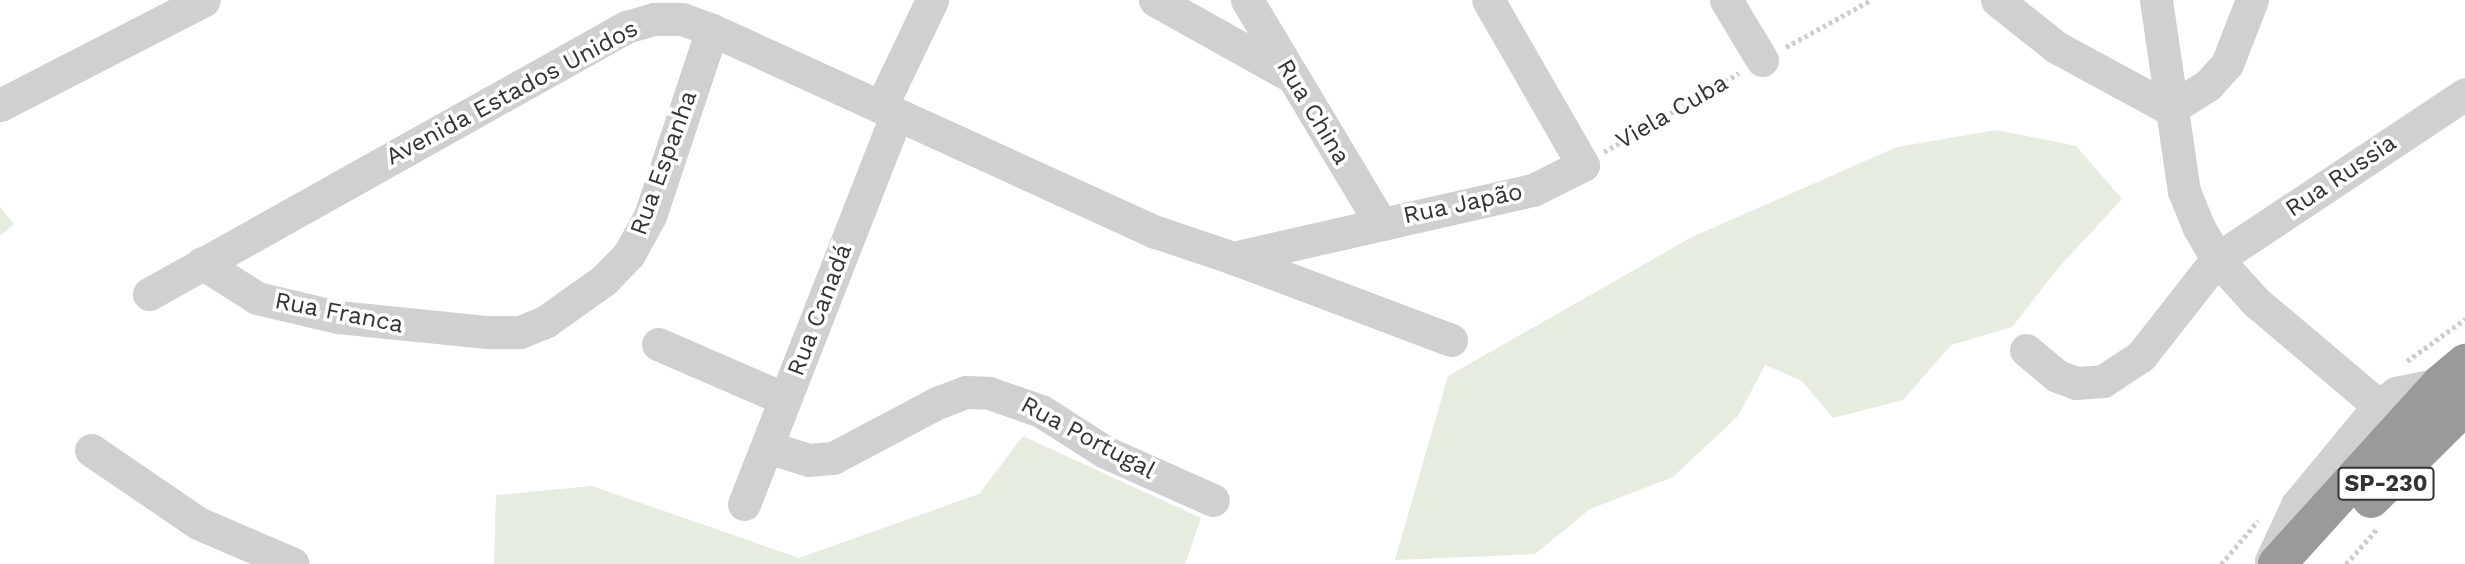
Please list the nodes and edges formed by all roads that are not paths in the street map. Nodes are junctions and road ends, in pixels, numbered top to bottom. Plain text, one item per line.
1 (204, 0) edge
2 (932, 0) edge
3 (1155, 0) edge
4 (1247, 0) edge
5 (1488, 0) edge
6 (1726, 0) edge
7 (1997, 0) edge
8 (2156, 0) edge
9 (2252, 0) edge
10 (712, 30) junction
11 (1762, 60) road end
12 (1291, 76) junction
13 (2465, 94) edge
14 (0, 105) edge
15 (2170, 109) junction
16 (889, 111) junction
17 (1380, 222) junction
18 (1233, 258) junction
19 (2217, 259) junction
20 (202, 263) junction
21 (149, 294) dead end
22 (485, 332) joint
23 (1451, 340) dead end
24 (658, 344) dead end
25 (2026, 350) dead end
26 (2457, 385) edge
27 (785, 399) junction
28 (2379, 405) junction
29 (767, 447) junction
30 (91, 450) dead end
31 (1213, 500) dead end
32 (744, 504) dead end
33 (293, 564) edge
34 (2270, 564) edge
35 (2277, 564) edge
36 (2309, 564) edge

1 - 14 street
2 - 16 street, Rua Canadá
3 - 12 street
4 - 12 street, Rua China
5 - 17 street, Rua Japão
6 - 11 street
7 - 15 street
8 - 15 street
9 - 15 street
10 - 16 street, Avenida Estados Unidos
10 - 20 street, Avenida Estados Unidos
10 - 22 street, Rua Espanha
12 - 17 street, Rua China
13 - 19 street, Rua Russia
15 - 19 street
16 - 18 street, Avenida Estados Unidos
16 - 27 street, Rua Canadá
17 - 18 street, Rua Japão
18 - 23 street
19 - 25 street, Rua Russia
19 - 28 street
20 - 21 street, Avenida Estados Unidos
20 - 22 street, Rua Franca
24 - 27 street
26 - 28 street
26 - 35 highway, SP-230
26 - 36 highway, SP-230
27 - 29 street, Rua Canadá
28 - 34 street
29 - 31 street, Rua Portugal
29 - 32 street, Rua Canadá
30 - 33 street

